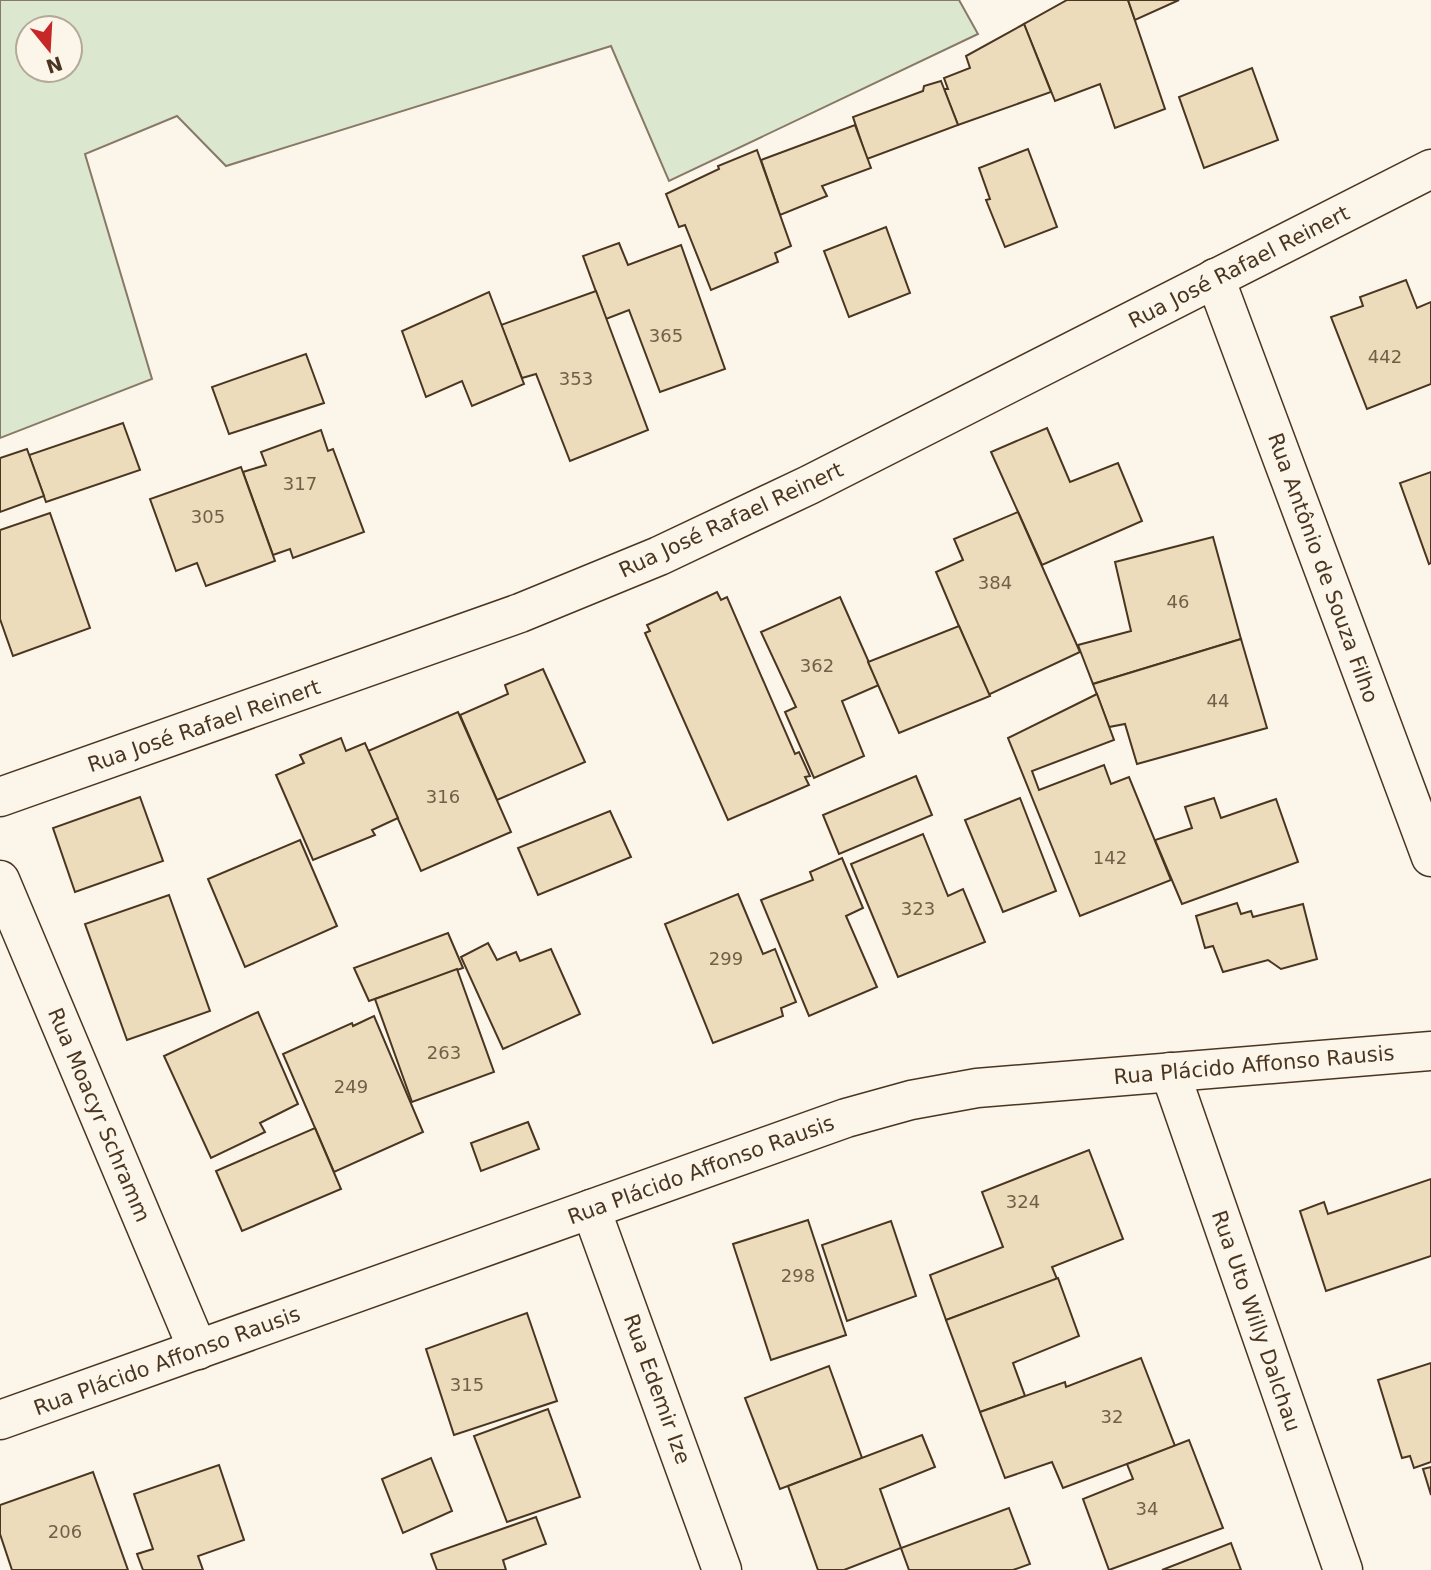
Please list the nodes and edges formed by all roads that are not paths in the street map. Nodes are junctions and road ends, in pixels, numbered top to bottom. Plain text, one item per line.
1 (1431, 169) edge
2 (1215, 278) junction
3 (0, 797) edge
4 (1431, 857) edge
5 (0, 880) edge
6 (1431, 1051) edge
7 (1170, 1072) junction
8 (591, 1209) junction
9 (198, 1350) junction
10 (0, 1420) edge
11 (722, 1570) edge
12 (1343, 1570) edge

1 - 2 street, Rua José Rafael Reinert
2 - 3 street, Rua José Rafael Reinert
2 - 4 street, Rua Antônio de Souza Filho
5 - 9 street, Rua Moacyr Schramm
6 - 7 street, Rua Plácido Affonso Rausis
7 - 8 street, Rua Plácido Affonso Rausis
7 - 12 street, Rua Uto Willy Dalchau
8 - 9 street, Rua Plácido Affonso Rausis
8 - 11 street, Rua Edemir Ize
9 - 10 street, Rua Plácido Affonso Rausis

